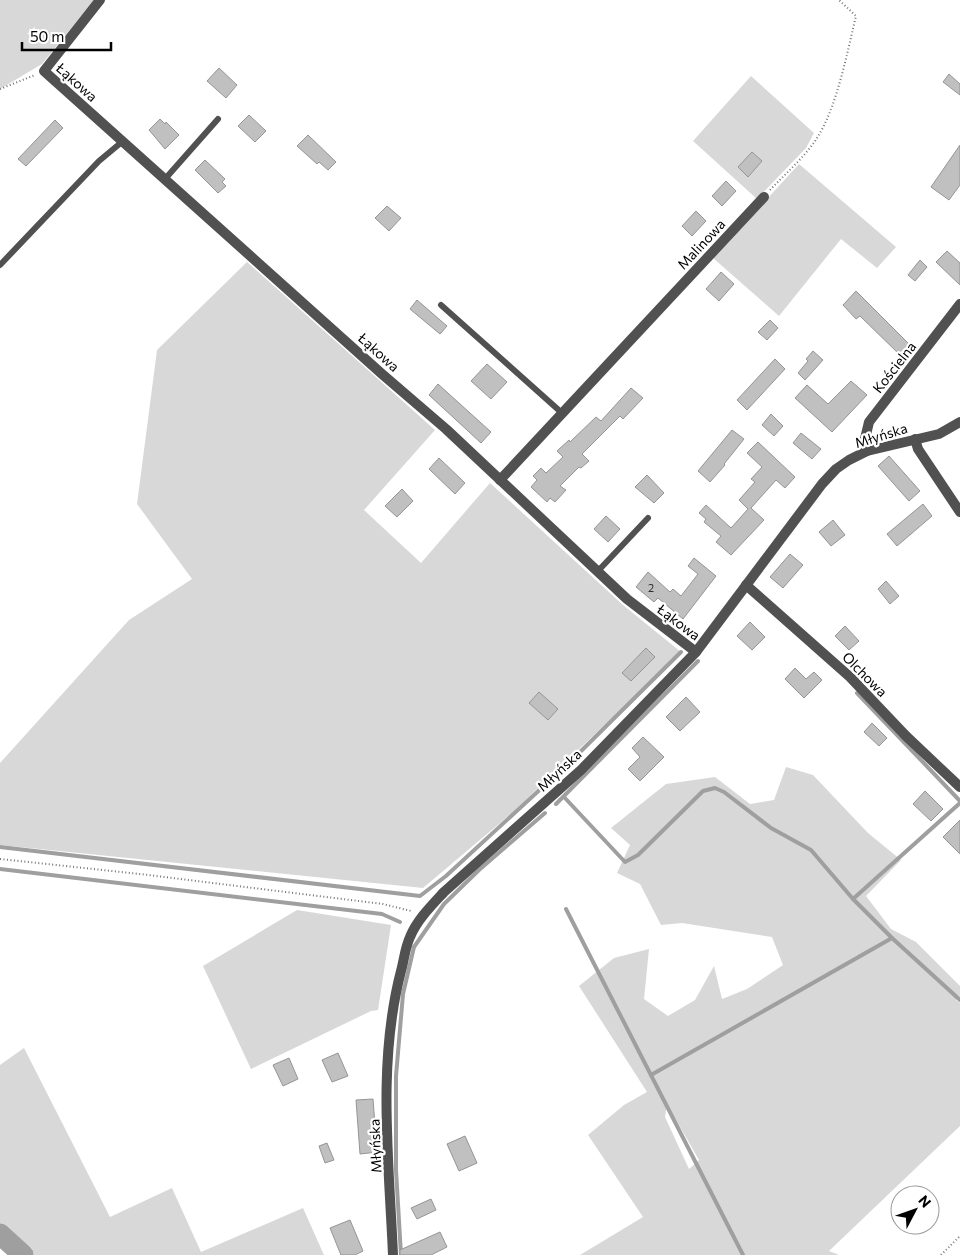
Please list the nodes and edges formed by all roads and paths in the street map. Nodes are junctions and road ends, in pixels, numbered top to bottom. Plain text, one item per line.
1 (100, 0) edge
2 (839, 0) edge
3 (44, 71) junction
4 (0, 89) edge
5 (218, 119) dead end
6 (123, 141) junction
7 (165, 179) junction
8 (764, 197) joint
9 (0, 265) edge
10 (960, 304) edge
11 (441, 305) dead end
12 (562, 413) junction
13 (960, 422) edge
14 (915, 439) junction
15 (866, 451) junction
16 (500, 480) junction
17 (960, 512) edge
18 (648, 518) dead end
19 (598, 572) junction
20 (746, 584) junction
21 (696, 652) junction
22 (960, 787) edge
23 (0, 860) edge
24 (424, 914) junction
25 (960, 1236) edge
26 (393, 1255) edge
27 (940, 1255) edge

1 - 3 street
2 - 8 path
3 - 4 path
3 - 6 street, Łąkowa
5 - 7 lane
6 - 7 street, Łąkowa
6 - 9 lane
7 - 16 street, Łąkowa
8 - 12 street, Malinowa
10 - 15 street, Kościelna
11 - 12 lane
12 - 16 street, Malinowa
13 - 14 street, Młyńska
14 - 15 street, Młyńska
14 - 17 street
15 - 20 street, Młyńska
16 - 19 street, Łąkowa
18 - 19 lane
19 - 21 street, Łąkowa
20 - 21 street, Młyńska
20 - 22 street, Olchowa
21 - 24 street, Młyńska
23 - 24 path
24 - 26 street, Młyńska
25 - 27 path

